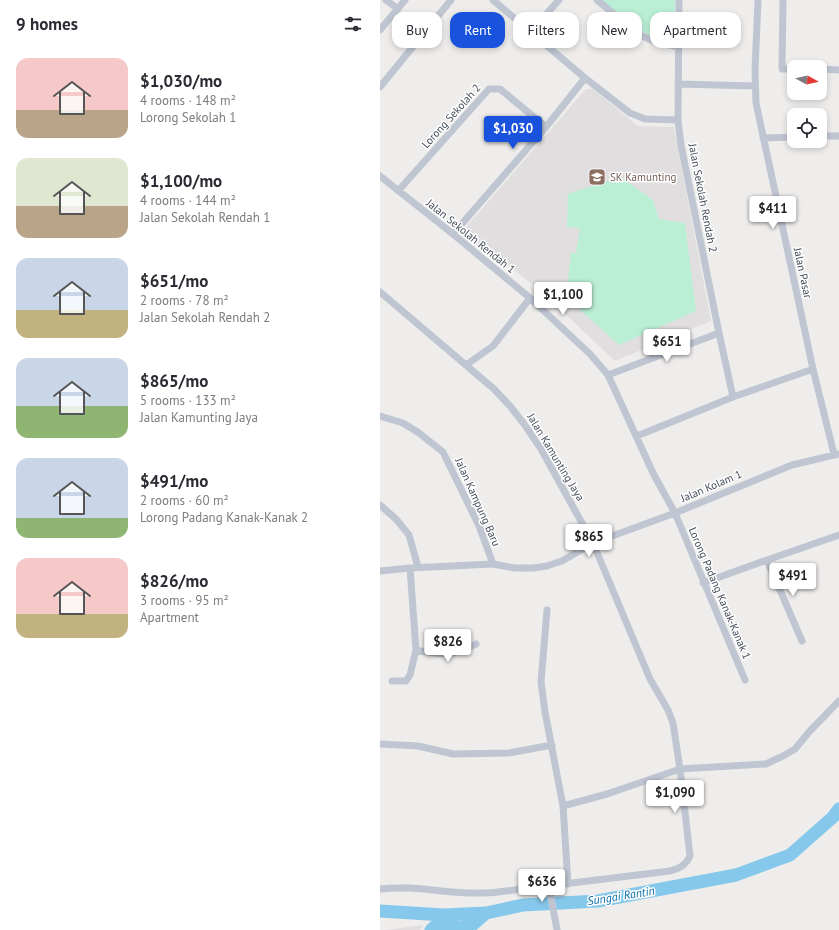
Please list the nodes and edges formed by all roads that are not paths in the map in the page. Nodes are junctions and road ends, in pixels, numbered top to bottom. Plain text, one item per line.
1 (386, 0) edge
2 (405, 0) edge
3 (451, 0) edge
4 (493, 0) edge
5 (559, 0) edge
6 (597, 0) edge
7 (679, 0) edge
8 (758, 0) edge
9 (783, 0) edge
10 (398, 9) junction
11 (548, 12) edge
12 (679, 12) edge
13 (513, 16) edge
14 (380, 30) edge
15 (650, 39) edge
16 (551, 48) edge
17 (679, 48) edge
18 (787, 69) edge
19 (827, 69) edge
20 (839, 70) edge
21 (585, 78) junction
22 (678, 84) junction
23 (755, 86) junction
24 (380, 87) edge
25 (678, 120) junction
26 (546, 127) junction
27 (827, 136) edge
28 (839, 136) edge
29 (787, 137) edge
30 (763, 138) junction
31 (380, 176) edge
32 (398, 191) junction
33 (453, 234) junction
34 (380, 292) edge
35 (530, 298) junction
36 (719, 333) junction
37 (466, 365) junction
38 (812, 369) junction
39 (608, 375) junction
40 (733, 396) junction
41 (380, 416) edge
42 (637, 436) junction
43 (837, 454) edge
44 (380, 505) edge
45 (675, 513) junction
46 (839, 535) edge
47 (593, 543) junction
48 (767, 560) junction
49 (493, 564) junction
50 (414, 567) junction
51 (380, 571) edge
52 (703, 583) junction
53 (547, 610) dead end
54 (802, 641) dead end
55 (476, 644) dead end
56 (416, 650) junction
57 (745, 680) dead end
58 (392, 681) dead end
59 (839, 701) edge
60 (380, 744) edge
61 (552, 745) junction
62 (680, 769) junction
63 (563, 806) junction
64 (568, 884) junction
65 (549, 886) junction
66 (380, 889) edge
67 (557, 930) edge

1 - 10 street
2 - 10 street
3 - 24 street
4 - 13 street
5 - 11 street
6 - 15 street
7 - 12 street, Jalan Sekolah Rendah 2
8 - 23 street, Jalan Pasar
9 - 18 street
10 - 14 street
16 - 21 street
17 - 22 street, Jalan Sekolah Rendah 2
19 - 20 street
21 - 25 street
21 - 26 street
22 - 23 street
22 - 25 street, Jalan Sekolah Rendah 2
23 - 30 street, Jalan Pasar
25 - 36 street, Jalan Sekolah Rendah 2
26 - 32 street, Lorong Sekolah 2
26 - 33 street
27 - 28 street
29 - 30 street
30 - 38 street, Jalan Pasar
31 - 32 street, Jalan Sekolah Rendah 1
32 - 33 street, Jalan Sekolah Rendah 1
33 - 35 street, Jalan Sekolah Rendah 1
34 - 37 street, Jalan Kamunting Jaya
35 - 37 street
35 - 39 street, Jalan Sekolah Rendah 1
36 - 39 street
36 - 40 street, Jalan Sekolah Rendah 2
37 - 47 street, Jalan Kamunting Jaya
38 - 40 street
38 - 43 street, Jalan Pasar
39 - 42 street, Jalan Sekolah Rendah 1
40 - 42 street
41 - 49 street, Jalan Kampung Baru
42 - 45 street, Jalan Sekolah Rendah 1
43 - 45 street, Jalan Kolam 1
44 - 50 street
45 - 47 street, Jalan Kolam 1
45 - 52 street, Lorong Padang Kanak-Kanak 1
46 - 48 street
47 - 49 street, Jalan Kolam 1
47 - 62 street, Jalan Kamunting Jaya
48 - 52 street
48 - 54 street
49 - 50 street, Jalan Kolam 1
50 - 51 street, Jalan Kolam 1
50 - 56 street
52 - 57 street, Lorong Padang Kanak-Kanak 1
53 - 61 street
55 - 56 street
56 - 58 street
59 - 62 street
60 - 61 street
61 - 63 street
62 - 63 street
62 - 64 street, Jalan Kamunting Jaya
63 - 64 street
64 - 65 street, Jalan Kamunting Jaya
65 - 66 street, Jalan Kamunting Jaya
65 - 67 street

